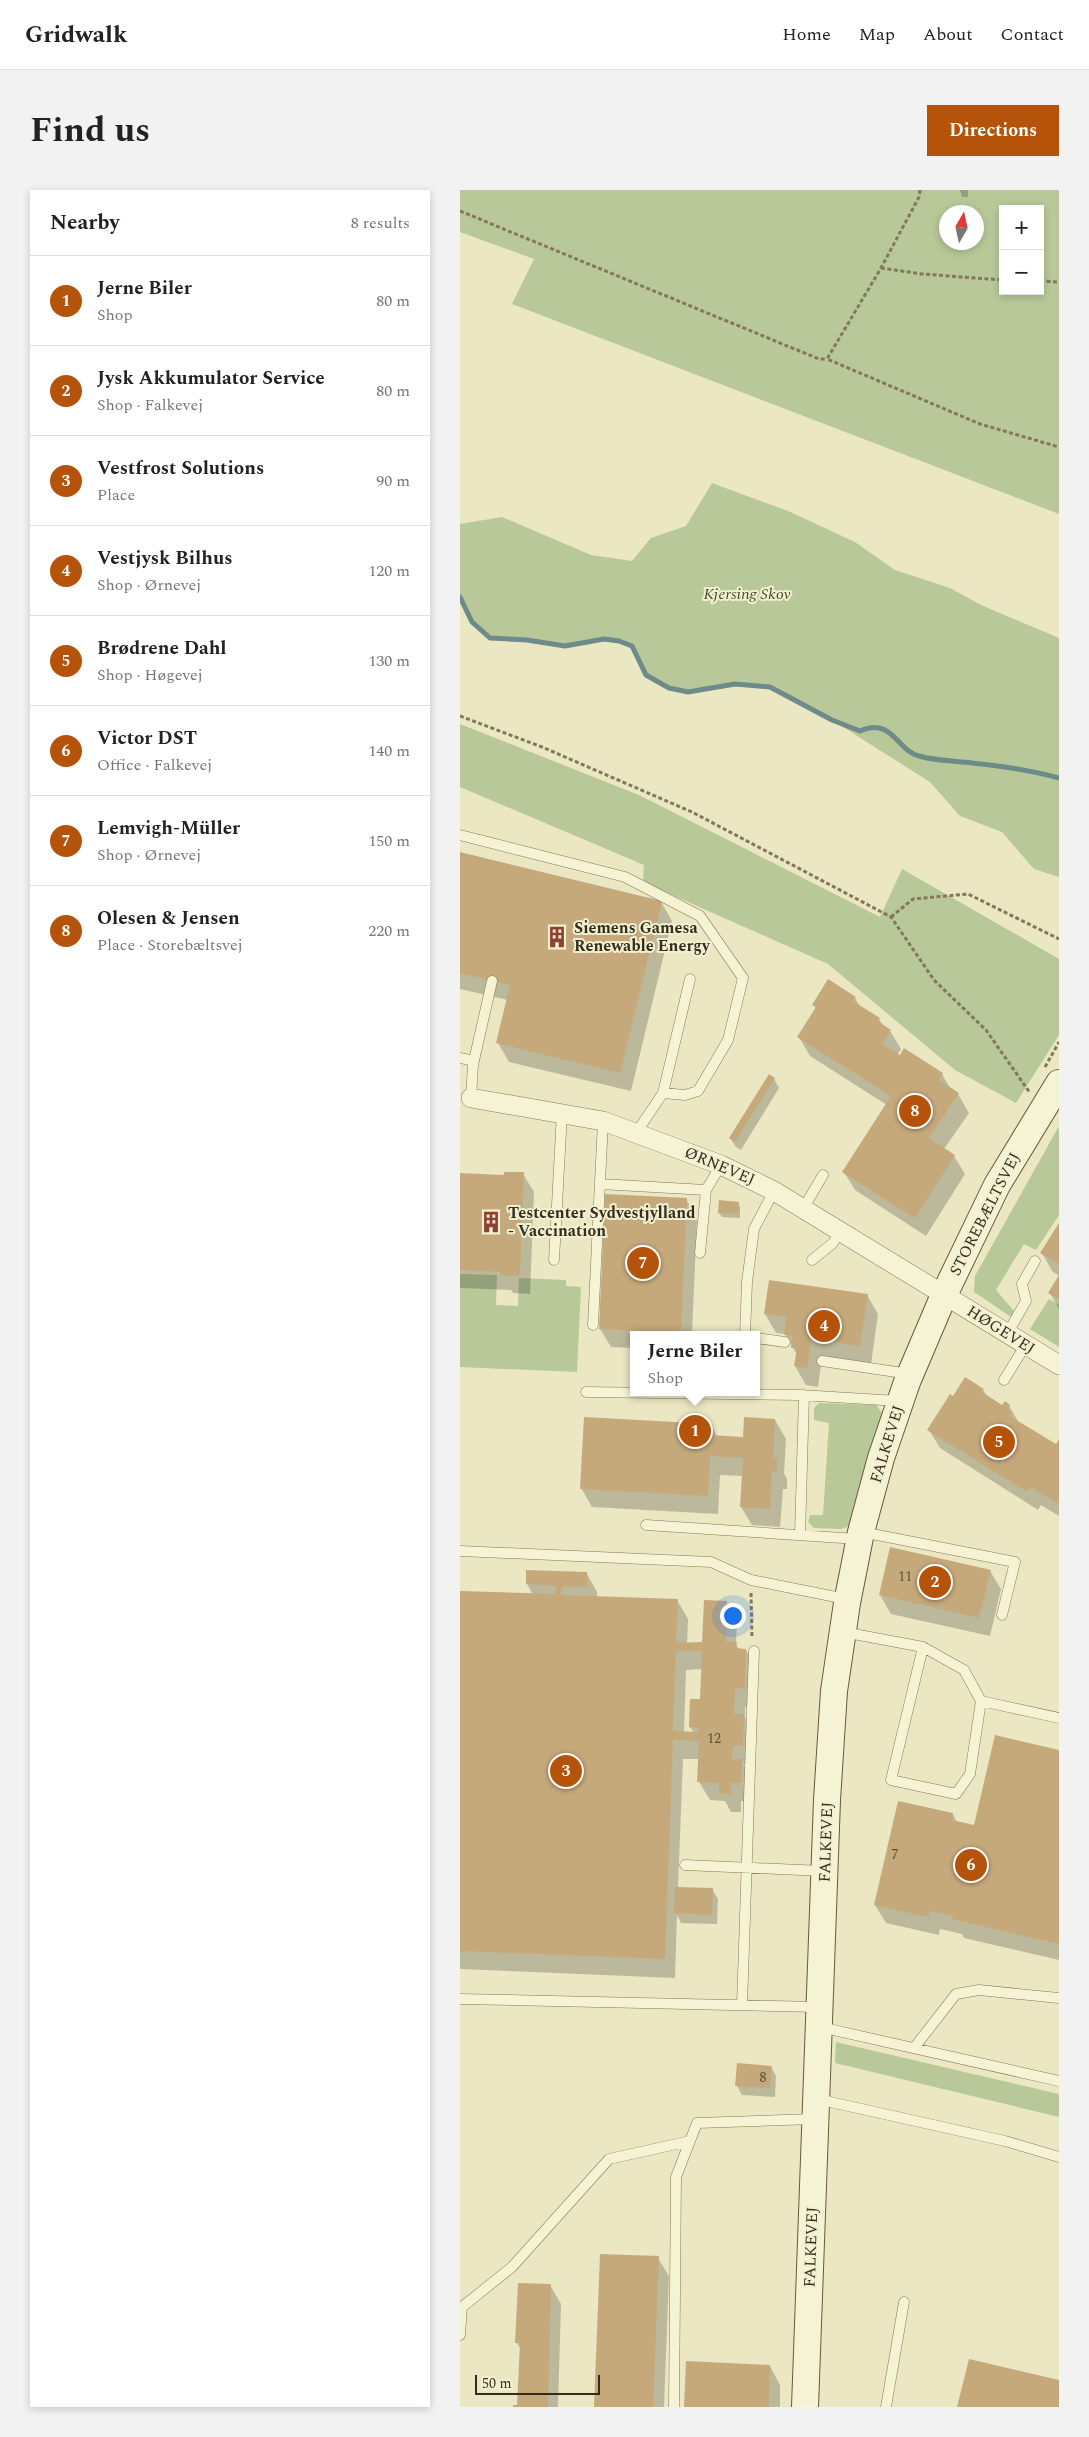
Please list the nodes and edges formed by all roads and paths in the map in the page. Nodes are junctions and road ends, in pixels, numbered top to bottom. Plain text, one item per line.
1 (920, 190) edge
2 (460, 211) edge
3 (881, 268) junction
4 (999, 280) edge
5 (1044, 281) edge
6 (1059, 282) edge
7 (827, 359) junction
8 (1059, 448) edge
9 (460, 716) edge
10 (460, 835) edge
11 (891, 917) junction
12 (1059, 939) edge
13 (690, 979) dead end
14 (492, 981) dead end
15 (460, 1058) edge
16 (474, 1061) junction
17 (1059, 1083) edge
18 (663, 1092) junction
19 (471, 1098) joint
20 (1042, 1111) junction
21 (562, 1113) junction
22 (603, 1121) junction
23 (636, 1133) junction
24 (721, 1164) junction
25 (823, 1175) dead end
26 (600, 1184) junction
27 (706, 1190) junction
28 (774, 1191) junction
29 (803, 1208) junction
30 (840, 1231) junction
31 (700, 1253) dead end
32 (554, 1260) dead end
33 (812, 1260) dead end
34 (1035, 1261) dead end
35 (944, 1295) junction
36 (593, 1325) dead end
37 (745, 1331) edge
38 (1007, 1334) junction
39 (760, 1339) edge
40 (785, 1342) dead end
41 (1025, 1346) junction
42 (822, 1361) dead end
43 (1059, 1365) edge
44 (911, 1374) junction
45 (1004, 1380) dead end
46 (586, 1392) dead end
47 (630, 1393) edge
48 (760, 1395) edge
49 (804, 1396) junction
50 (900, 1401) junction
51 (646, 1525) dead end
52 (800, 1535) junction
53 (860, 1535) junction
54 (460, 1551) edge
55 (751, 1580) junction
56 (848, 1599) junction
57 (1002, 1615) dead end
58 (842, 1632) junction
59 (923, 1647) junction
60 (754, 1651) joint
61 (980, 1702) junction
62 (1059, 1718) edge
63 (685, 1865) dead end
64 (746, 1867) junction
65 (824, 1871) junction
66 (1059, 1998) edge
67 (460, 1999) edge
68 (742, 2005) junction
69 (819, 2017) junction
70 (914, 2048) junction
71 (1059, 2081) edge
72 (816, 2109) junction
73 (690, 2141) junction
74 (1059, 2157) edge
75 (904, 2302) dead end
76 (460, 2335) edge
77 (674, 2407) edge
78 (805, 2407) edge
79 (886, 2407) edge

1 - 3 path
2 - 7 path
3 - 4 path
3 - 7 path
5 - 6 path
7 - 8 path
9 - 11 path
10 - 18 lane
11 - 12 path
11 - 20 path
13 - 18 lane
14 - 16 lane
15 - 16 lane
16 - 19 lane
17 - 20 street, STOREBÆLTSVEJ
18 - 23 lane
19 - 21 street, ØRNEVEJ
20 - 35 street, STOREBÆLTSVEJ
21 - 22 street, ØRNEVEJ
21 - 32 lane
22 - 23 street, ØRNEVEJ
22 - 26 lane
23 - 24 street, ØRNEVEJ
24 - 27 lane
24 - 28 street, ØRNEVEJ
25 - 29 lane
26 - 27 lane
26 - 36 lane
27 - 31 lane
28 - 29 street, ØRNEVEJ
28 - 37 lane
29 - 30 street, ØRNEVEJ
30 - 33 lane
30 - 35 street, ØRNEVEJ
34 - 38 lane
35 - 38 street, HØGEVEJ
35 - 44 street, FALKEVEJ
38 - 41 street, HØGEVEJ
39 - 40 lane
41 - 43 street, HØGEVEJ
41 - 45 lane
42 - 44 lane
44 - 50 street, FALKEVEJ
46 - 47 lane
48 - 49 lane
49 - 50 lane
49 - 52 lane
50 - 53 street, FALKEVEJ
51 - 52 lane
52 - 53 lane
53 - 56 street, FALKEVEJ
53 - 57 lane
54 - 55 lane
55 - 56 lane
55 - 60 path
56 - 58 street, FALKEVEJ
58 - 59 lane
58 - 65 street, FALKEVEJ
59 - 61 lane
59 - 61 lane
60 - 64 lane
61 - 62 lane
63 - 64 lane
64 - 65 lane
64 - 68 lane
65 - 69 street, FALKEVEJ
66 - 70 lane
67 - 68 lane
68 - 69 lane
69 - 70 lane
69 - 72 street, FALKEVEJ
70 - 71 lane
72 - 73 lane
72 - 74 lane
72 - 78 street, FALKEVEJ
73 - 76 lane
73 - 77 lane
75 - 79 lane

